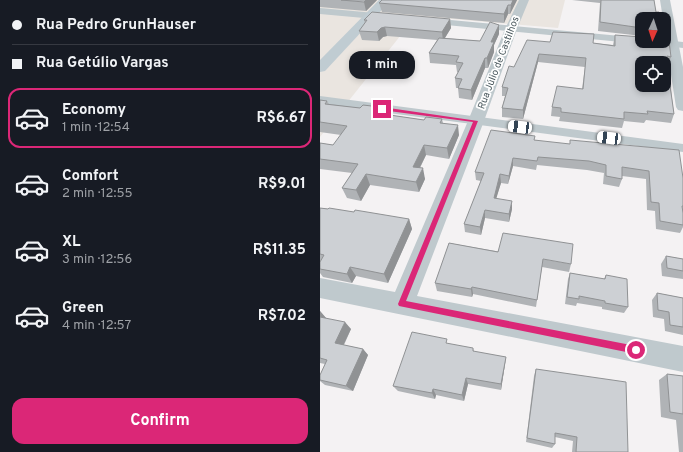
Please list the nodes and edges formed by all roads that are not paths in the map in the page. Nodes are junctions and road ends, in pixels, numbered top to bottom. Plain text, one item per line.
1 (385, 0) edge
2 (524, 0) edge
3 (665, 0) edge
4 (320, 11) edge
5 (369, 16) junction
6 (392, 18) edge
7 (416, 20) edge
8 (511, 29) junction
9 (635, 40) edge
10 (678, 44) edge
11 (320, 68) edge
12 (320, 100) edge
13 (683, 107) edge
14 (476, 121) junction
15 (683, 148) edge
16 (320, 288) edge
17 (402, 304) junction
18 (683, 360) edge

1 - 5 main road
2 - 8 street, Rua Júlio de Castilhos
3 - 10 street
4 - 5 street
5 - 6 street
5 - 11 main road
7 - 8 street
8 - 9 street
8 - 14 street, Rua Júlio de Castilhos
10 - 13 street
12 - 14 street
14 - 15 street
14 - 17 street, Rua Júlio de Castilhos
16 - 17 street
17 - 18 street

